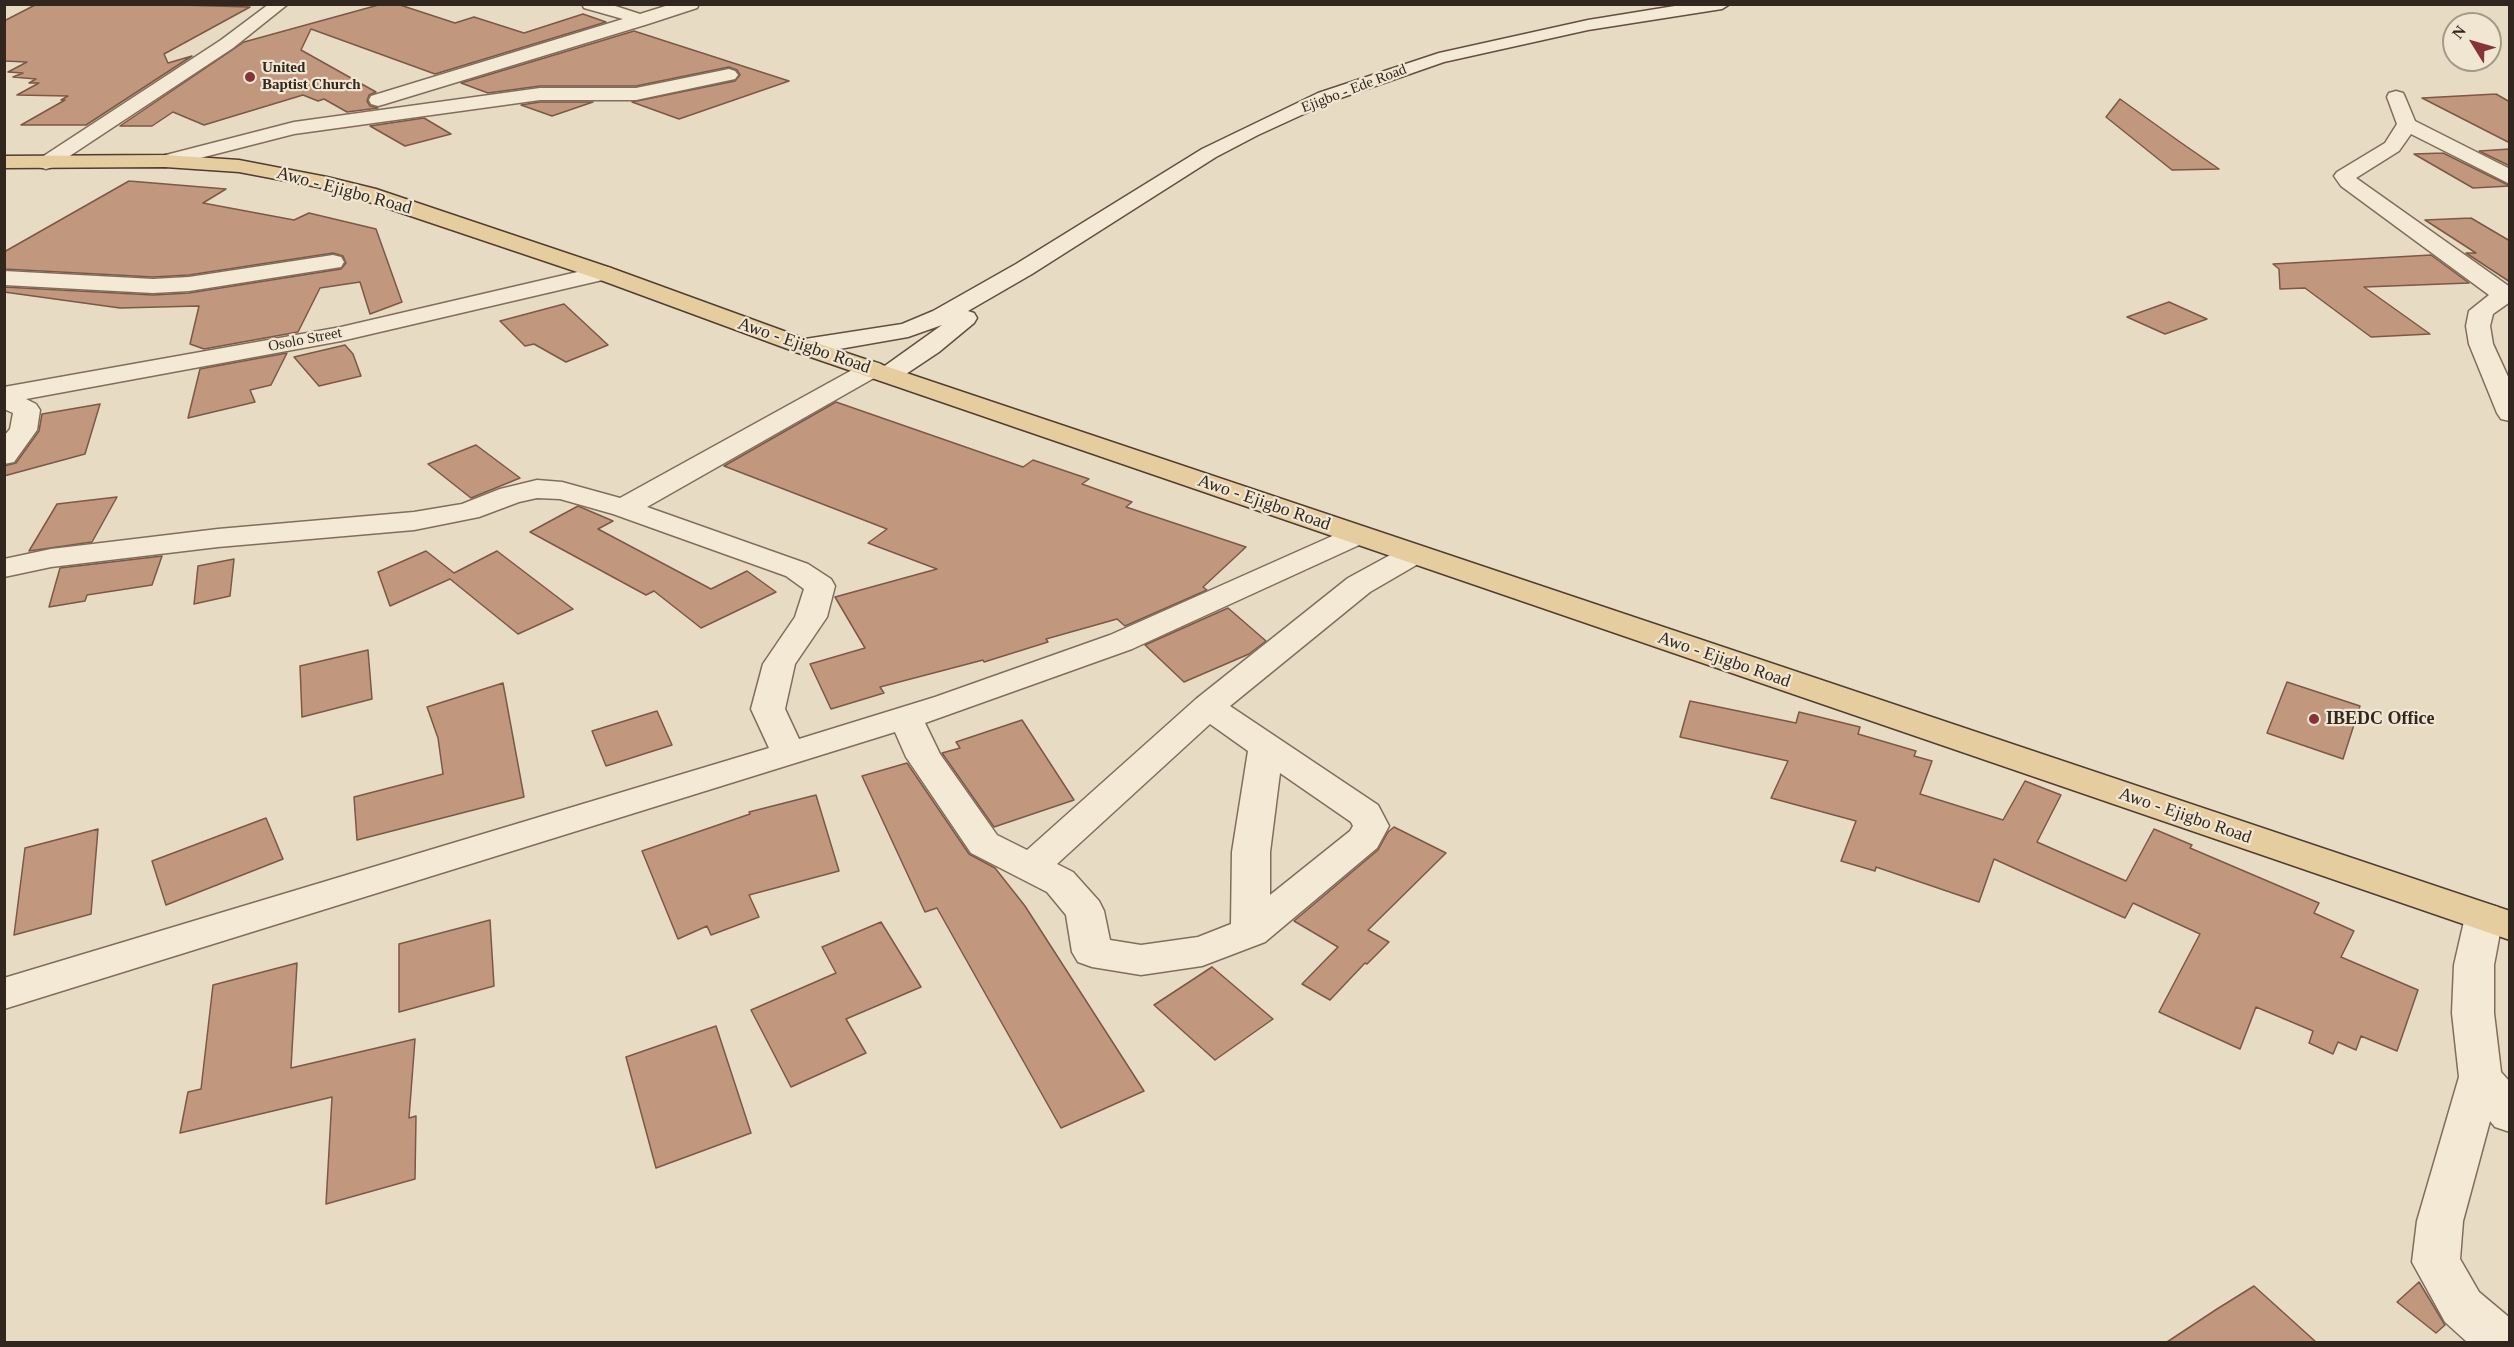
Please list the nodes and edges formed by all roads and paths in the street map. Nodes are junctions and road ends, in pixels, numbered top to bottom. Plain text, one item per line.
1 (280, 4) edge
2 (590, 4) edge
3 (690, 4) edge
4 (1722, 4) edge
5 (1676, 8) edge
6 (642, 20) junction
7 (729, 75) dead end
8 (2396, 97) dead end
9 (2407, 124) junction
10 (294, 128) junction
11 (165, 161) junction
12 (4, 162) edge
13 (46, 163) junction
14 (239, 166) junction
15 (2510, 178) edge
16 (333, 262) dead end
17 (1024, 269) junction
18 (603, 273) junction
19 (4, 278) edge
20 (2507, 294) edge
21 (2481, 344) junction
22 (805, 347) junction
23 (2510, 354) edge
24 (880, 372) junction
25 (4, 396) edge
26 (2510, 413) edge
27 (4, 456) edge
28 (624, 508) junction
29 (1358, 535) junction
30 (1414, 554) junction
31 (4, 568) edge
32 (1208, 707) junction
33 (906, 718) junction
34 (1266, 746) junction
35 (789, 754) junction
36 (1030, 867) junction
37 (2497, 921) edge
38 (1251, 932) junction
39 (4, 994) edge
40 (2480, 1077) junction
41 (2510, 1114) edge
42 (2501, 1342) edge

1 - 13 street
2 - 6 street
3 - 6 street
4 - 5 street, Ejigbo - Ede Road
5 - 17 street, Ejigbo - Ede Road
6 - 10 street
7 - 10 street
8 - 9 street
9 - 15 street
9 - 20 street
10 - 11 street
10 - 14 street
11 - 13 main road, Awo - Ejigbo Road
11 - 14 main road, Awo - Ejigbo Road
12 - 13 main road, Awo - Ejigbo Road
14 - 18 main road, Awo - Ejigbo Road
16 - 19 street
17 - 22 street, Ejigbo - Ede Road
17 - 24 street, Ejigbo - Ede Road
18 - 22 main road, Awo - Ejigbo Road
18 - 25 street, Osolo Street
20 - 21 street
21 - 23 street
21 - 26 street
22 - 24 main road, Awo - Ejigbo Road
24 - 28 street, Ejigbo - Ede Road
24 - 29 main road, Awo - Ejigbo Road
25 - 27 street
28 - 31 street
28 - 35 street
29 - 30 main road, Awo - Ejigbo Road
29 - 33 street
30 - 32 street
30 - 37 main road, Awo - Ejigbo Road
32 - 34 street
32 - 36 street
33 - 35 street
33 - 36 street
34 - 38 street
34 - 38 street
35 - 39 street
36 - 38 street
37 - 40 street
40 - 41 street
40 - 42 street

